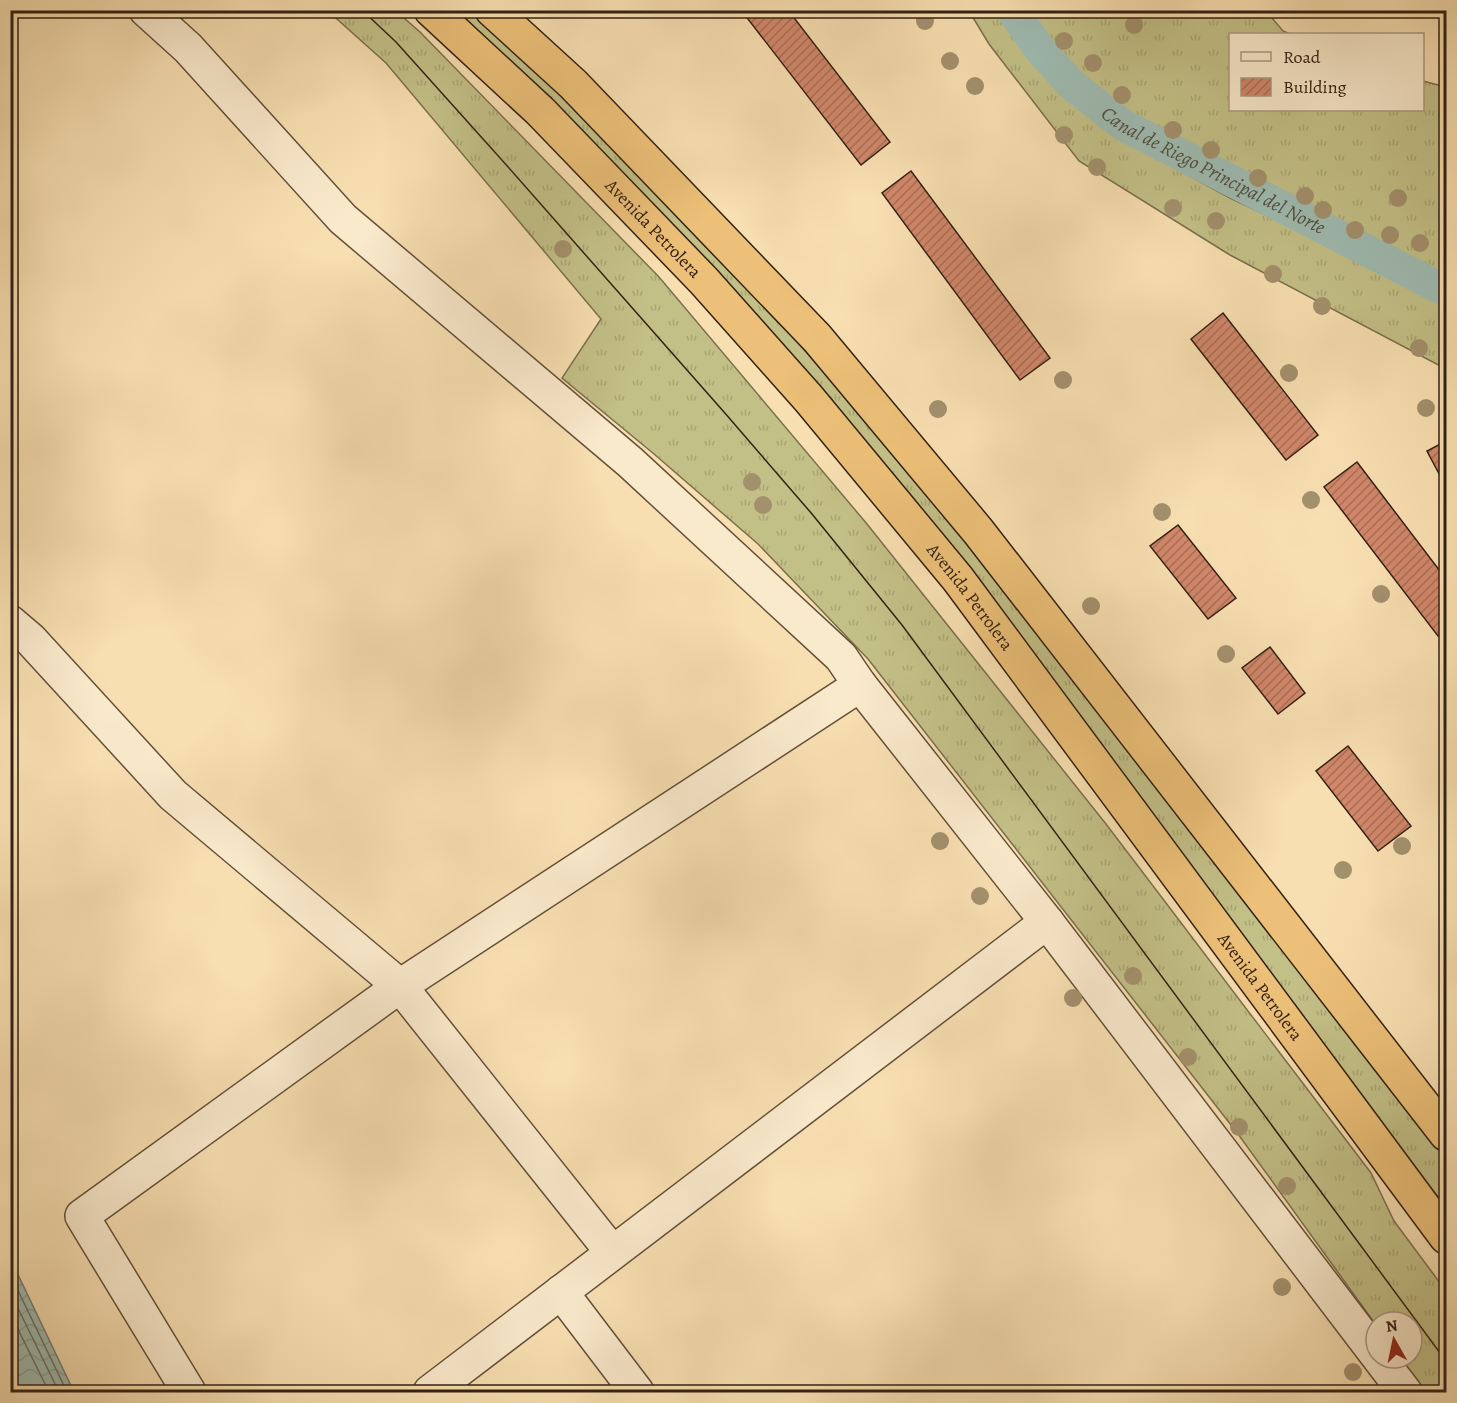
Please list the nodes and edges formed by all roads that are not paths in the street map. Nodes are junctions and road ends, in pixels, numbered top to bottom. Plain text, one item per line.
1 (146, 10) edge
2 (431, 10) edge
3 (492, 10) edge
4 (10, 622) edge
5 (860, 685) junction
6 (1047, 922) junction
7 (400, 986) junction
8 (1446, 1134) edge
9 (1446, 1237) edge
10 (612, 1252) junction
11 (561, 1292) junction
12 (1364, 1338) edge
13 (1389, 1370) edge
14 (189, 1392) edge
15 (430, 1392) edge
16 (637, 1392) edge
17 (1406, 1392) edge

1 - 5 street
2 - 9 highway, Avenida Petrolera
3 - 8 highway
4 - 7 street
5 - 6 street
5 - 7 street
6 - 10 street
6 - 12 street
7 - 10 street
7 - 14 street
10 - 11 street
11 - 15 street
11 - 16 street
13 - 17 street

